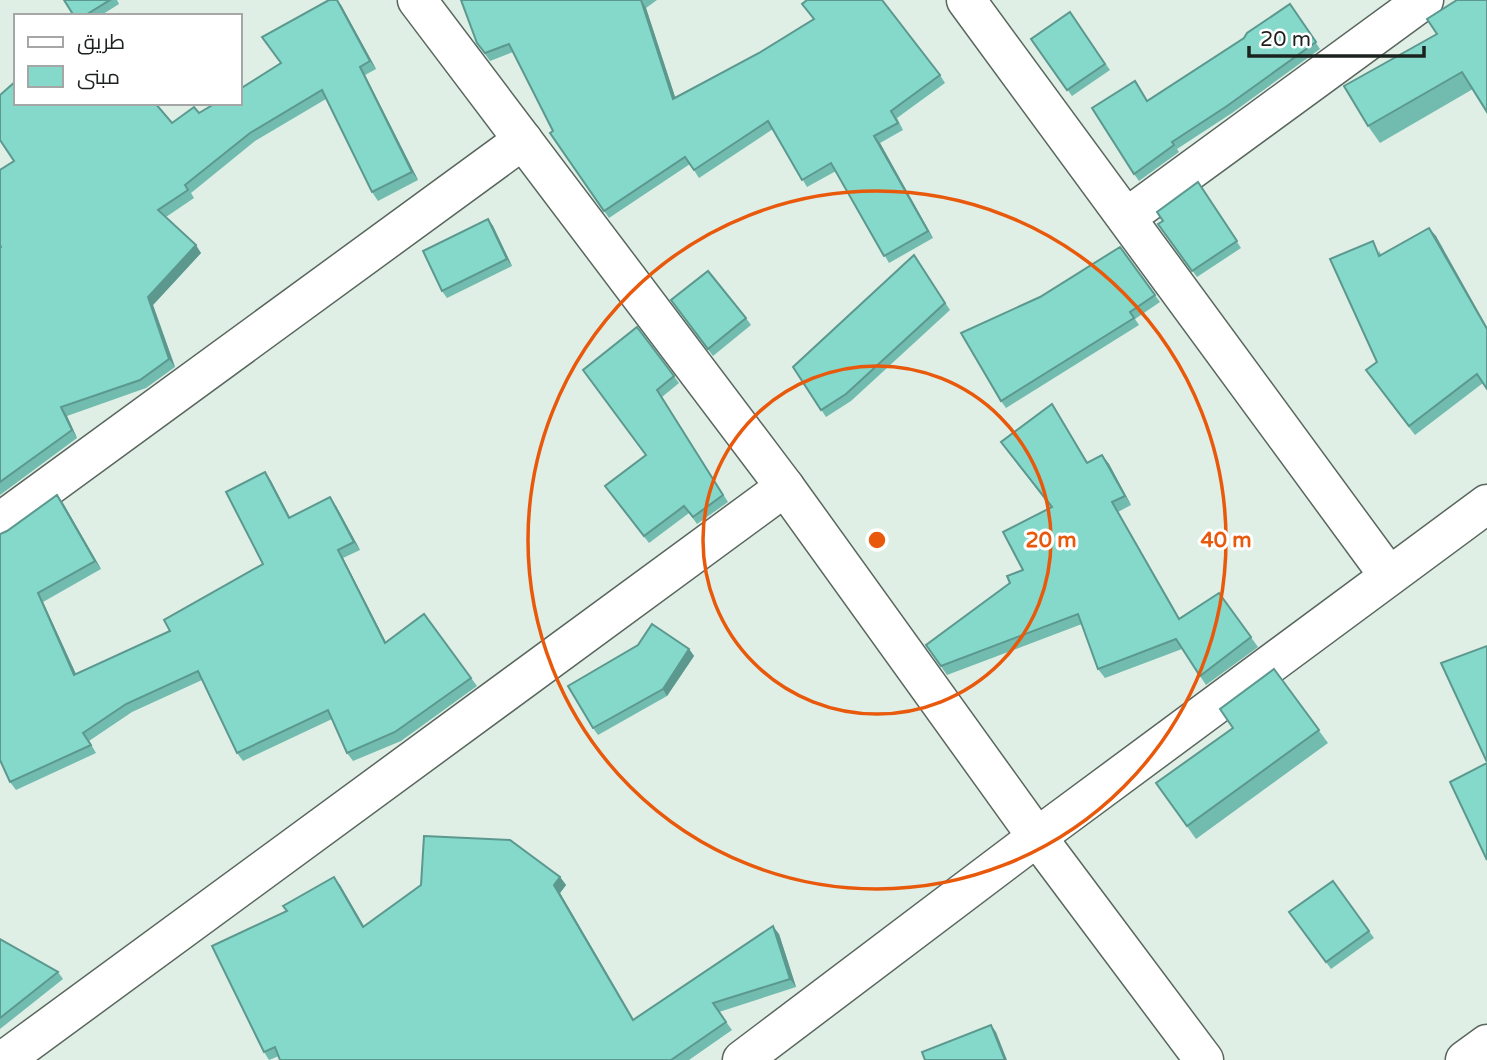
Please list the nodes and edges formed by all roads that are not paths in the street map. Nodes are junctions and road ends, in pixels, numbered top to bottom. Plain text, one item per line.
1 (417, 0) edge
2 (966, 0) edge
3 (1424, 0) edge
4 (523, 140) junction
5 (1128, 217) junction
6 (785, 487) junction
7 (1487, 504) edge
8 (0, 522) edge
9 (1389, 576) junction
10 (1037, 837) junction
11 (1487, 1044) edge
12 (4, 1060) edge
13 (741, 1060) edge
14 (1204, 1060) edge
15 (1465, 1060) edge

1 - 4 street
2 - 5 street
3 - 5 street
4 - 6 street
4 - 8 street
5 - 9 street
6 - 10 street
6 - 12 street
7 - 9 street
9 - 10 street
10 - 13 street
10 - 14 street
11 - 15 street

